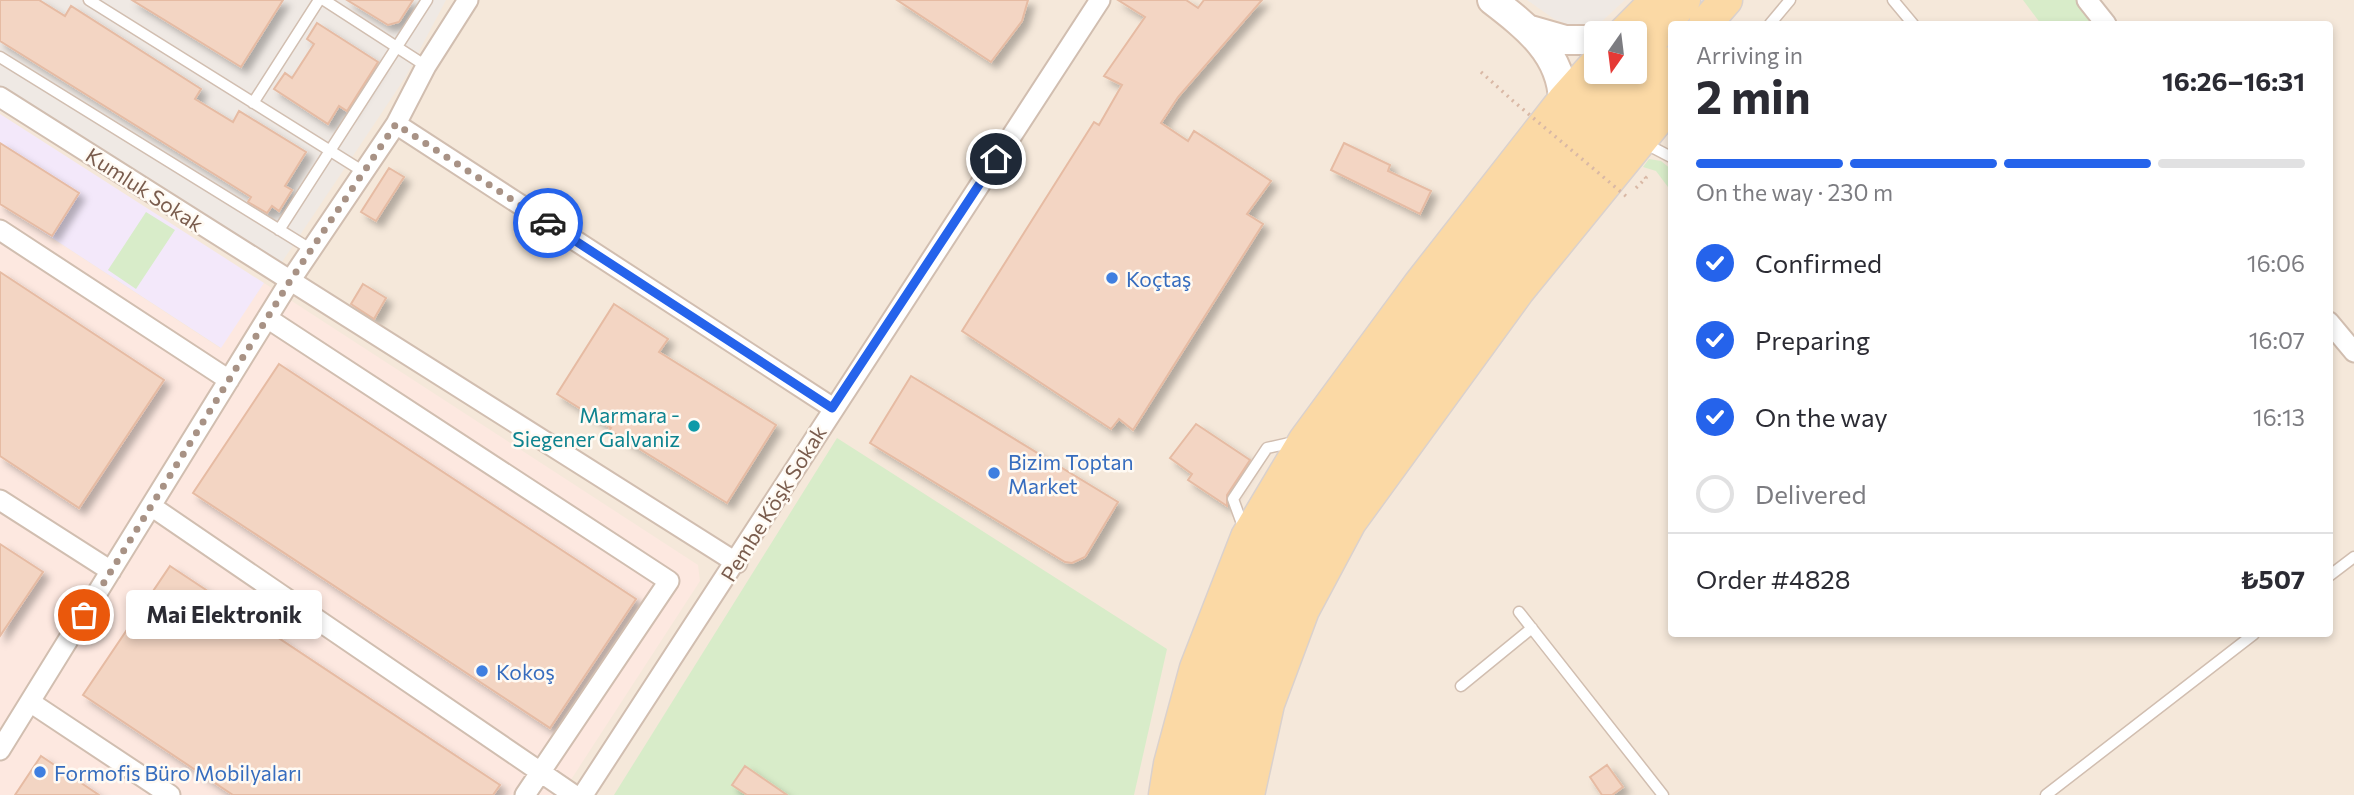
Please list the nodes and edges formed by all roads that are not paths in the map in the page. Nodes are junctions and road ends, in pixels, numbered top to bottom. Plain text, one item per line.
1 (89, 0) edge
2 (319, 0) edge
3 (324, 0) edge
4 (427, 0) edge
5 (468, 0) edge
6 (1100, 0) edge
7 (1492, 0) edge
8 (1657, 0) edge
9 (1685, 0) edge
10 (1726, 0) edge
11 (1751, 0) edge
12 (1790, 0) edge
13 (1894, 0) edge
14 (2073, 0) edge
15 (2087, 0) edge
16 (1635, 21) edge
17 (1708, 21) edge
18 (1734, 21) edge
19 (1772, 21) edge
20 (1911, 21) edge
21 (2090, 21) edge
22 (2104, 21) edge
23 (1530, 30) junction
24 (1584, 40) edge
25 (397, 46) junction
26 (1647, 46) edge
27 (0, 57) edge
28 (426, 66) junction
29 (1668, 67) edge
30 (1584, 78) edge
31 (1616, 84) edge
32 (0, 97) edge
33 (1563, 102) junction
34 (253, 103) junction
35 (1668, 107) edge
36 (396, 124) junction
37 (1639, 142) junction
38 (332, 152) junction
39 (1668, 155) edge
40 (365, 172) junction
41 (0, 230) edge
42 (279, 230) junction
43 (312, 250) junction
44 (290, 281) junction
45 (1518, 291) junction
46 (267, 318) junction
47 (2333, 327) edge
48 (1502, 333) dead end
49 (2354, 352) edge
50 (229, 380) junction
51 (1397, 386) junction
52 (1457, 395) dead end
53 (832, 408) junction
54 (1421, 421) junction
55 (0, 500) edge
56 (151, 506) junction
57 (2354, 557) edge
58 (737, 563) junction
59 (111, 572) junction
60 (2333, 573) edge
61 (1519, 612) dead end
62 (1532, 628) junction
63 (2250, 637) edge
64 (1461, 686) dead end
65 (30, 702) junction
66 (0, 750) edge
67 (541, 772) junction
68 (170, 795) edge
69 (525, 795) edge
70 (574, 795) edge
71 (583, 795) edge
72 (1165, 795) edge
73 (1191, 795) edge
74 (1220, 795) edge
75 (1248, 795) edge
76 (1663, 795) edge
77 (2046, 795) edge

1 - 34 lane
2 - 34 lane
3 - 25 lane
4 - 25 lane
5 - 28 street
6 - 53 street, Pembe Köşk Sokak
7 - 23 street
8 - 16 main road
9 - 26 main road
10 - 17 main road
11 - 18 main road
12 - 19 lane
13 - 20 lane
14 - 21 street
15 - 22 street
23 - 24 street
23 - 33 street
25 - 28 lane
25 - 38 lane
27 - 42 lane
28 - 36 street
29 - 51 main road
30 - 33 main road
31 - 51 main road
32 - 44 street, Kumluk Sokak
33 - 72 main road
34 - 38 lane
35 - 37 main road
36 - 40 street
36 - 53 street
37 - 39 lane
37 - 45 main road
38 - 40 lane
38 - 42 lane
40 - 43 street
41 - 50 street
42 - 43 lane
43 - 44 street
44 - 46 street
44 - 58 street, Kumluk Sokak
45 - 48 lane
45 - 54 main road
46 - 50 street
46 - 67 street
47 - 49 street
50 - 56 street
51 - 73 main road
51 - 74 main road
52 - 54 lane
53 - 58 street, Pembe Köşk Sokak
54 - 75 main road
55 - 59 street
56 - 59 street
56 - 67 street
57 - 60 lane
58 - 71 street, Pembe Köşk Sokak
59 - 65 street
61 - 62 lane
62 - 64 lane
62 - 76 lane
63 - 77 lane
65 - 66 street
65 - 68 street
67 - 69 street
67 - 70 street

